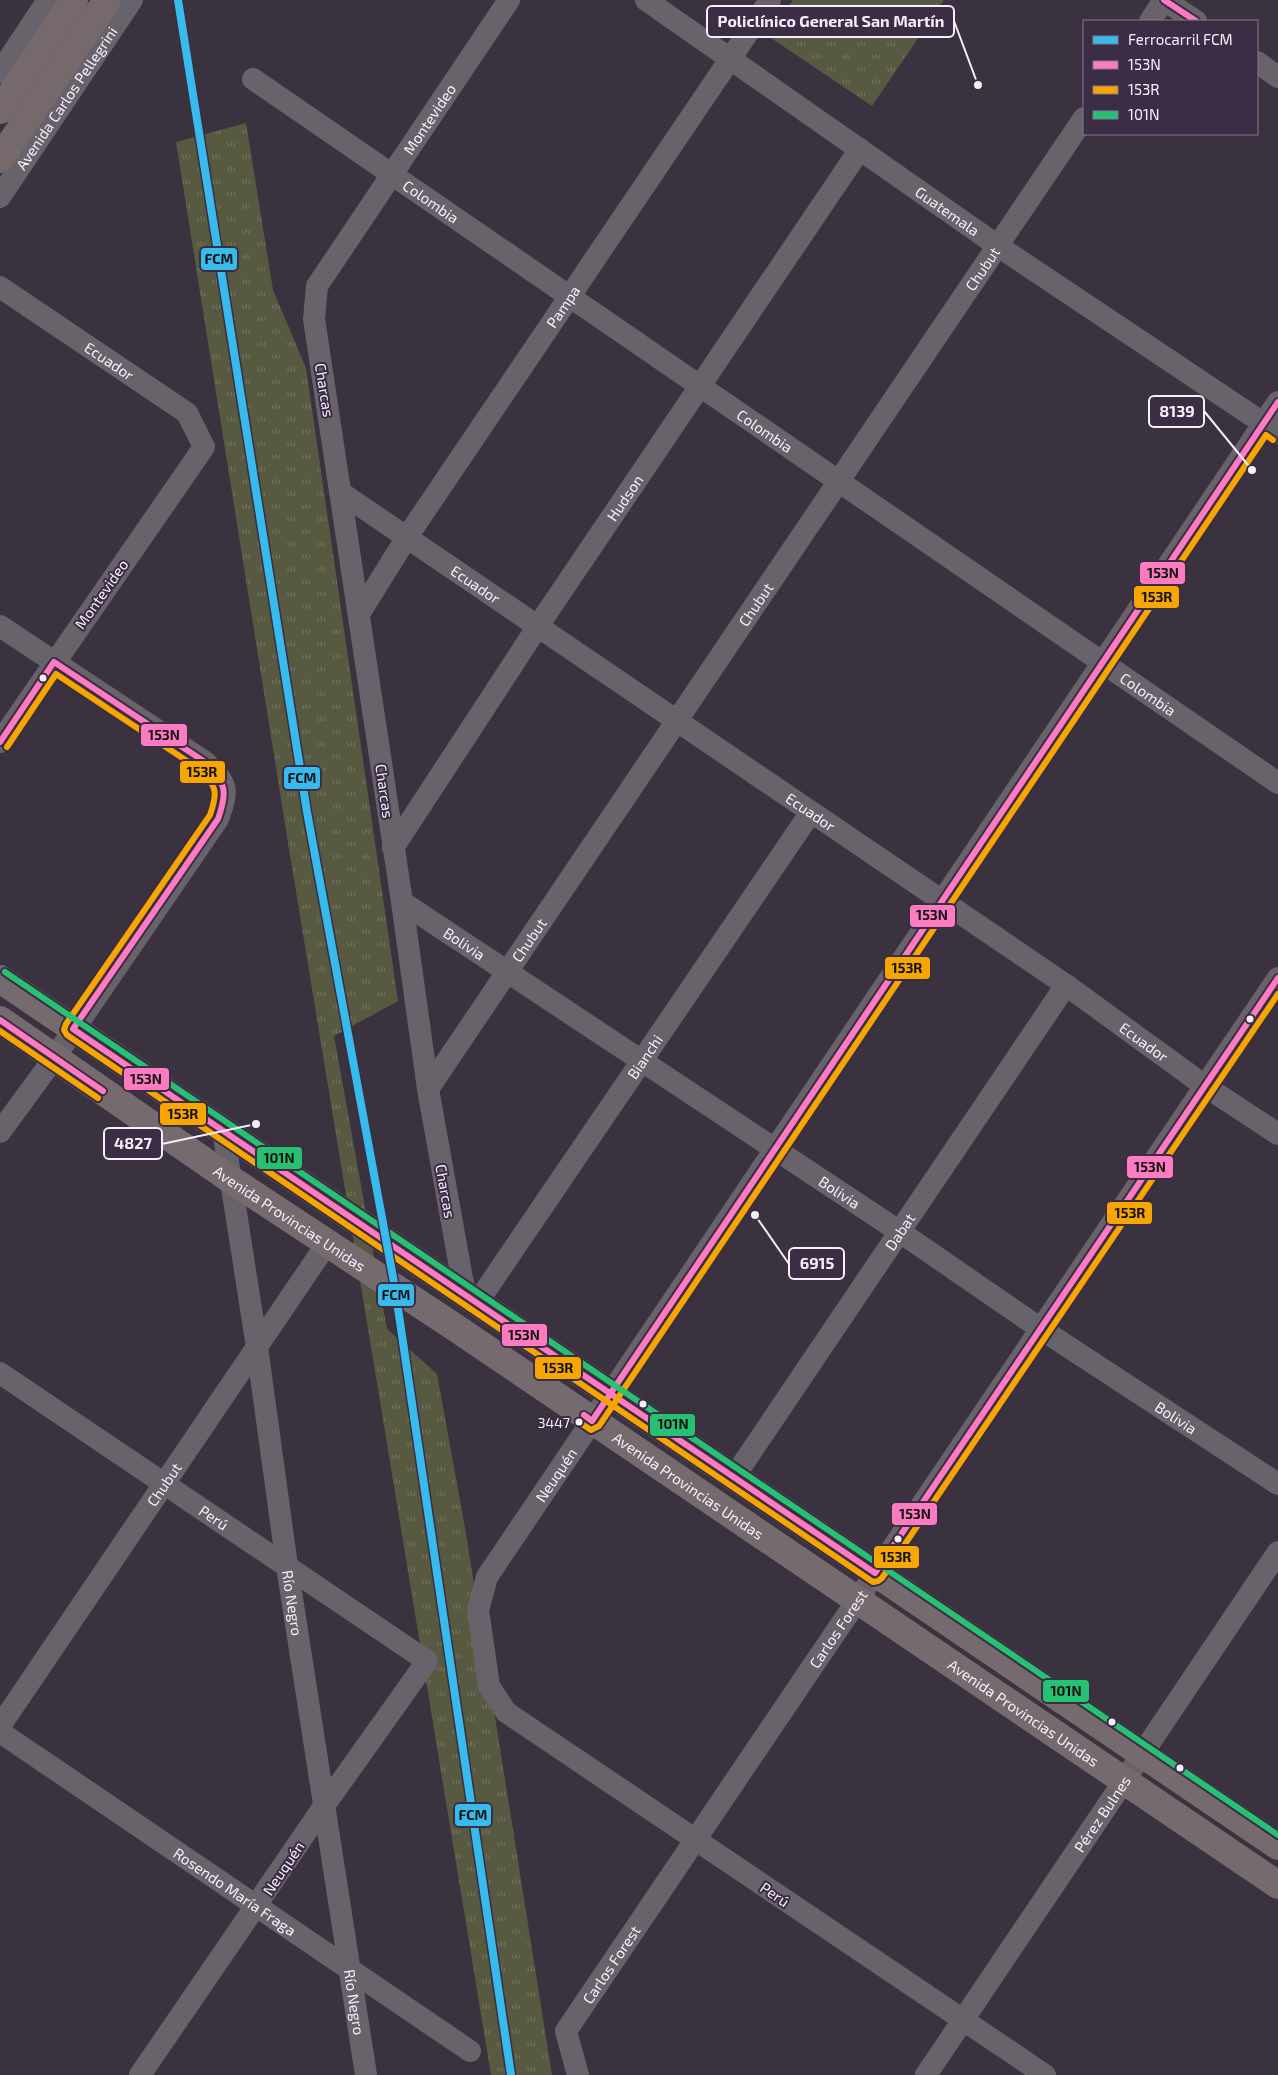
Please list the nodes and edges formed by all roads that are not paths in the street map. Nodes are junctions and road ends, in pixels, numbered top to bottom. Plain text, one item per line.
1 (74, 0) edge
2 (125, 0) edge
3 (509, 0) edge
4 (646, 0) edge
5 (770, 0) edge
6 (1164, 0) edge
7 (53, 12) edge
8 (1151, 20) edge
9 (1194, 20) edge
10 (730, 59) junction
11 (1258, 63) edge
12 (0, 72) edge
13 (1278, 77) edge
14 (253, 78) dead end
15 (0, 110) edge
16 (1083, 119) edge
17 (860, 149) junction
18 (0, 159) edge
19 (392, 174) junction
20 (0, 197) edge
21 (998, 246) junction
22 (317, 286) joint
23 (0, 287) edge
24 (570, 296) junction
25 (700, 386) junction
26 (1278, 402) edge
27 (1271, 428) edge
28 (204, 448) joint
29 (838, 481) junction
30 (340, 492) junction
31 (407, 537) junction
32 (359, 614) junction
33 (0, 626) edge
34 (538, 626) junction
35 (54, 662) junction
36 (1102, 663) junction
37 (677, 721) junction
38 (0, 742) edge
39 (1278, 783) edge
40 (811, 812) junction
41 (393, 848) junction
42 (942, 901) junction
43 (402, 902) junction
44 (507, 971) junction
45 (1278, 978) edge
46 (0, 979) edge
47 (1066, 986) junction
48 (0, 1020) edge
49 (74, 1029) junction
50 (55, 1057) junction
51 (642, 1061) junction
52 (1205, 1086) junction
53 (428, 1090) junction
54 (223, 1130) junction
55 (0, 1132) edge
56 (1278, 1134) edge
57 (775, 1149) junction
58 (230, 1179) junction
59 (900, 1232) junction
60 (328, 1242) junction
61 (471, 1299) junction
62 (1040, 1329) junction
63 (257, 1347) junction
64 (0, 1373) edge
65 (610, 1393) junction
66 (592, 1420) junction
67 (734, 1477) junction
68 (164, 1484) junction
69 (1278, 1484) edge
70 (1278, 1552) edge
71 (287, 1566) junction
72 (876, 1574) junction
73 (857, 1600) junction
74 (427, 1661) joint
75 (506, 1712) joint
76 (0, 1726) edge
77 (0, 1732) edge
78 (1142, 1754) junction
79 (1124, 1781) junction
80 (324, 1806) junction
81 (695, 1840) junction
82 (1278, 1846) edge
83 (1278, 1885) edge
84 (256, 1907) junction
85 (349, 1970) junction
86 (963, 2020) junction
87 (470, 2051) dead end
88 (140, 2075) edge
89 (366, 2075) edge
90 (578, 2075) edge
91 (926, 2075) edge
92 (1045, 2075) edge

1 - 7 highway
2 - 18 highway
2 - 20 street, Avenida Carlos Pellegrini
3 - 19 street, Montevideo
4 - 10 street, Guatemala
5 - 10 street, Pampa
6 - 8 street
6 - 9 street
7 - 12 street
7 - 15 highway
10 - 17 street, Guatemala
10 - 24 street, Pampa
11 - 13 street
14 - 19 street, Colombia
16 - 21 street, Chubut
17 - 21 street, Guatemala
17 - 25 street, Hudson
19 - 22 street, Montevideo
19 - 24 street, Colombia
21 - 27 street, Guatemala
21 - 29 street, Chubut
22 - 30 street, Charcas
23 - 28 street, Ecuador
24 - 25 street, Colombia
24 - 31 street, Pampa
25 - 29 street, Colombia
25 - 34 street, Hudson
26 - 27 street, Neuquén
27 - 36 street, Neuquén
28 - 35 street, Montevideo
29 - 36 street, Colombia
29 - 37 street, Chubut
30 - 31 street, Ecuador
30 - 32 street, Charcas
31 - 32 street, Pampa
31 - 34 street, Ecuador
32 - 41 street, Charcas
33 - 35 street
34 - 37 street, Ecuador
34 - 41 street, Hudson
35 - 38 street, Montevideo
35 - 49 street
36 - 39 street, Colombia
36 - 42 street, Neuquén
37 - 40 street, Ecuador
37 - 44 street, Chubut
40 - 42 street, Ecuador
40 - 51 street, Bianchi
41 - 43 street, Charcas
42 - 47 street, Ecuador
42 - 57 street, Neuquén
43 - 44 street, Bolivia
43 - 53 street, Charcas
44 - 51 street, Bolivia
44 - 53 street, Chubut
45 - 52 street, Carlos Forest
46 - 49 main road
47 - 52 street, Ecuador
47 - 59 street, Dabat
48 - 50 main road, Avenida Provincias Unidas
49 - 50 street
49 - 54 main road
50 - 55 street
50 - 58 main road, Avenida Provincias Unidas
51 - 57 street, Bolivia
51 - 61 street, Bianchi
52 - 56 street, Ecuador
52 - 62 street, Carlos Forest
53 - 61 street, Charcas
54 - 58 street, Río Negro
54 - 61 main road
57 - 59 street, Bolivia
57 - 65 street, Neuquén
58 - 60 main road, Avenida Provincias Unidas
58 - 63 street, Río Negro
59 - 62 street, Bolivia
59 - 67 street, Dabat
60 - 63 street, Chubut
60 - 66 main road, Avenida Provincias Unidas
61 - 65 main road
62 - 69 street, Bolivia
62 - 72 street, Carlos Forest
63 - 68 street, Chubut
63 - 71 street, Río Negro
64 - 68 street, Perú
65 - 66 street, Neuquén
65 - 67 main road
66 - 73 main road, Avenida Provincias Unidas
66 - 75 street, Neuquén
67 - 72 main road
68 - 71 street, Perú
68 - 76 street, Chubut
70 - 78 street, Pérez Bulnes
71 - 74 street, Perú
71 - 80 street, Río Negro
72 - 73 street, Carlos Forest
72 - 78 main road
73 - 79 main road, Avenida Provincias Unidas
73 - 81 street, Carlos Forest
74 - 80 street, Neuquén
75 - 81 street, Perú
77 - 84 street, Rosendo María Fraga
78 - 79 street, Pérez Bulnes
78 - 82 main road
79 - 83 main road, Avenida Provincias Unidas
79 - 86 street, Pérez Bulnes
80 - 84 street, Neuquén
80 - 85 street, Río Negro
81 - 86 street, Perú
81 - 90 street, Carlos Forest
84 - 85 street, Rosendo María Fraga
84 - 88 street, Neuquén
85 - 87 street, Rosendo María Fraga
85 - 89 street, Río Negro
86 - 91 street, Pérez Bulnes
86 - 92 street, Perú

